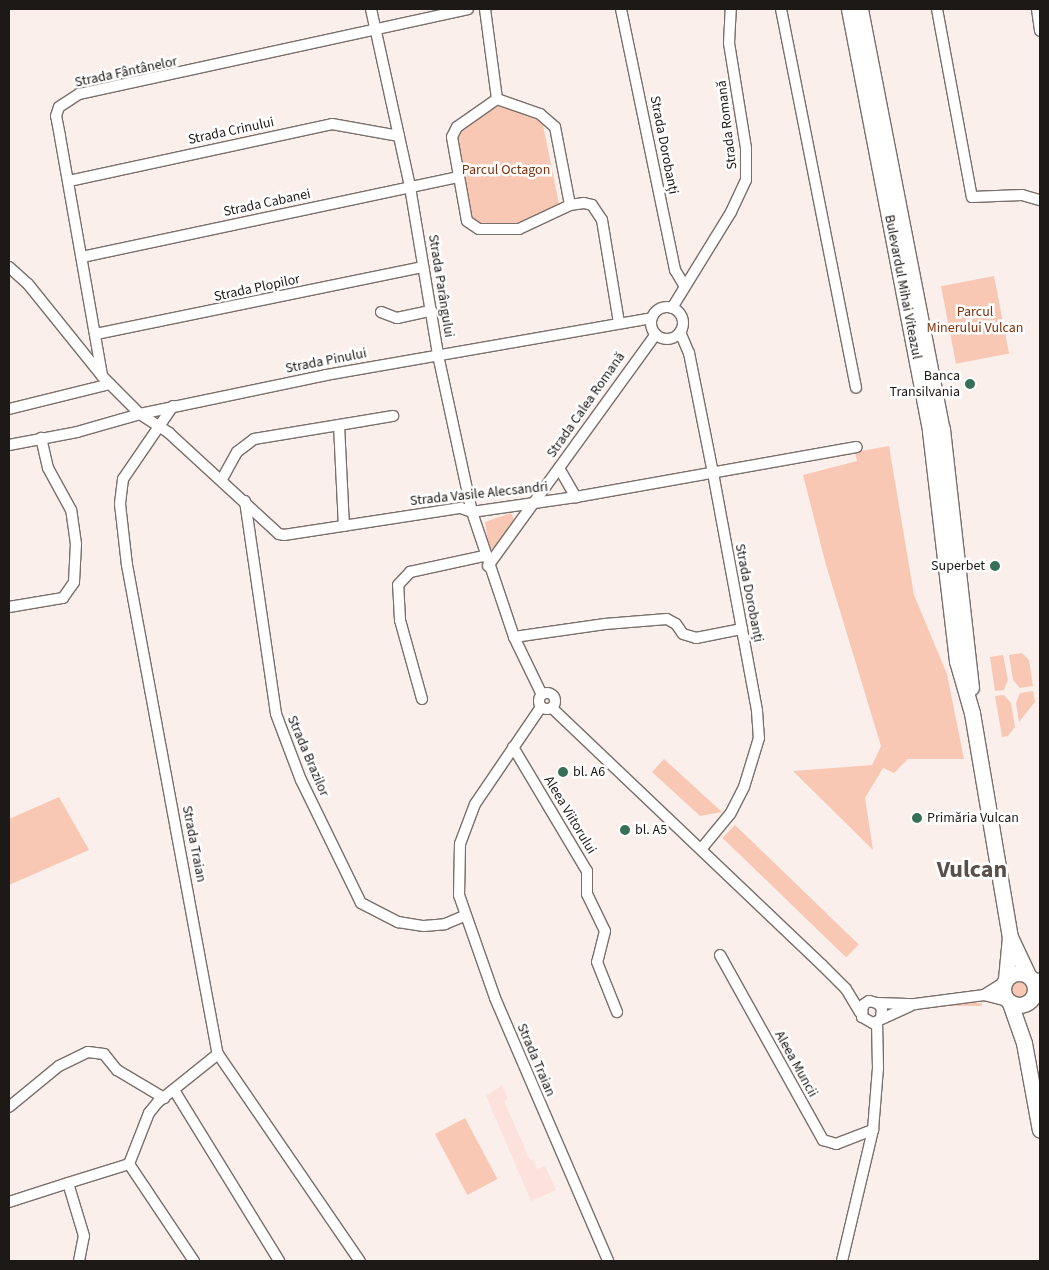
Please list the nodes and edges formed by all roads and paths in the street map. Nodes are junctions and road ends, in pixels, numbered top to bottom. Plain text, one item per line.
1 (371, 9) edge
2 (468, 9) edge
3 (485, 9) edge
4 (621, 9) edge
5 (731, 9) edge
6 (781, 9) edge
7 (849, 9) edge
8 (860, 9) edge
9 (937, 9) edge
10 (1038, 9) edge
11 (376, 31) junction
12 (1040, 31) edge
13 (497, 99) junction
14 (399, 136) junction
15 (458, 178) junction
16 (69, 181) junction
17 (410, 187) junction
18 (1040, 200) edge
19 (570, 205) junction
20 (82, 257) junction
21 (9, 266) edge
22 (423, 268) junction
23 (684, 285) junction
24 (672, 308) junction
25 (431, 311) junction
26 (381, 312) dead end
27 (651, 318) junction
28 (618, 323) junction
29 (680, 332) junction
30 (96, 334) junction
31 (655, 334) junction
32 (438, 354) junction
33 (102, 376) junction
34 (110, 384) junction
35 (856, 388) dead end
36 (174, 406) junction
37 (9, 409) edge
38 (140, 414) junction
39 (393, 416) dead end
40 (339, 425) junction
41 (160, 426) junction
42 (41, 438) junction
43 (9, 445) edge
44 (857, 447) dead end
45 (559, 468) junction
46 (713, 473) junction
47 (222, 480) junction
48 (576, 497) junction
49 (245, 501) junction
50 (532, 504) junction
51 (472, 512) junction
52 (344, 526) junction
53 (486, 561) junction
54 (9, 607) edge
55 (742, 629) junction
56 (514, 637) junction
57 (542, 695) junction
58 (422, 699) dead end
59 (546, 707) junction
60 (972, 713) junction
61 (513, 747) junction
62 (702, 848) junction
63 (464, 916) junction
64 (1010, 937) junction
65 (720, 955) dead end
66 (1033, 977) edge
67 (1005, 981) junction
68 (846, 989) junction
69 (984, 995) junction
70 (1034, 999) edge
71 (875, 1002) junction
72 (1009, 1002) junction
73 (914, 1004) junction
74 (617, 1012) dead end
75 (860, 1012) junction
76 (879, 1020) junction
77 (866, 1022) junction
78 (1024, 1043) junction
79 (877, 1050) junction
80 (218, 1054) junction
81 (174, 1090) junction
82 (164, 1098) junction
83 (9, 1107) edge
84 (873, 1130) junction
85 (1040, 1130) edge
86 (129, 1164) junction
87 (68, 1183) junction
88 (9, 1202) edge
89 (79, 1261) edge
90 (194, 1261) edge
91 (279, 1261) edge
92 (360, 1261) edge
93 (608, 1261) edge
94 (842, 1261) edge

1 - 11 street, Strada Parângului
2 - 11 street, Strada Fântânelor
3 - 13 street
4 - 23 street, Strada Dorobanți
5 - 23 street, Strada Romană
6 - 35 street
7 - 60 main road, Bulevardul Mihai Viteazul
8 - 60 main road, Bulevardul Mihai Viteazul
9 - 18 street
10 - 12 street
11 - 14 street, Strada Parângului
11 - 16 street, Strada Fântânelor
13 - 15 street
13 - 19 street
14 - 16 street, Strada Crinului
14 - 17 street, Strada Parângului
15 - 17 street, Strada Cabanei
15 - 19 street
16 - 20 street, Strada Fântânelor
17 - 20 street, Strada Cabanei
17 - 22 street, Strada Parângului
19 - 28 street
20 - 30 street, Strada Fântânelor
21 - 33 street, Strada Vasile Alecsandri
22 - 25 street, Strada Parângului
22 - 30 street, Strada Plopilor
23 - 24 street, Strada Romană
24 - 27 street
24 - 29 street
25 - 26 street
25 - 32 street, Strada Parângului
27 - 28 street, Strada Pinului
27 - 31 street
28 - 32 street, Strada Pinului
29 - 31 street
29 - 46 street, Strada Dorobanți
30 - 33 street, Strada Fântânelor
31 - 45 street, Strada Calea Romană
32 - 36 street, Strada Pinului
32 - 51 street, Strada Parângului
33 - 34 street, Strada Vasile Alecsandri
34 - 37 street
34 - 38 street, Strada Vasile Alecsandri
36 - 38 street, Strada Pinului
36 - 41 street, Strada Traian
38 - 41 street, Strada Vasile Alecsandri
38 - 42 street, Strada Pinului
39 - 40 street
40 - 47 street
40 - 52 street
41 - 47 street, Strada Vasile Alecsandri
41 - 80 street, Strada Traian
42 - 43 street, Strada Pinului
42 - 54 street
44 - 46 street, Strada Vasile Alecsandri
45 - 48 street
45 - 50 street, Strada Calea Romană
46 - 48 street, Strada Vasile Alecsandri
46 - 55 street, Strada Dorobanți
47 - 49 street, Strada Vasile Alecsandri
48 - 50 street, Strada Vasile Alecsandri
49 - 52 street, Strada Vasile Alecsandri
49 - 63 street, Strada Brazilor
50 - 51 street, Strada Vasile Alecsandri
50 - 53 street, Strada Calea Romană
51 - 52 street, Strada Vasile Alecsandri
51 - 53 street, Strada Parângului
53 - 56 street
53 - 58 street
55 - 56 street
55 - 62 street, Strada Dorobanți
56 - 57 street
57 - 59 street
57 - 59 street
59 - 61 street, Strada Traian
59 - 62 street
60 - 64 main road, Bulevardul Mihai Viteazul
61 - 63 street, Strada Traian
61 - 74 street, Aleea Viitorului
62 - 68 street
63 - 93 street, Strada Traian
64 - 66 main road, Bulevardul Mihai Viteazul
64 - 67 main road, Bulevardul Mihai Viteazul
65 - 84 street, Aleea Muncii
66 - 67 main road
66 - 70 main road
67 - 69 street
67 - 72 main road
68 - 71 street
68 - 75 street
69 - 72 street
69 - 73 street
70 - 72 main road
70 - 78 main road
71 - 73 street
71 - 75 street
71 - 76 street
72 - 78 main road
73 - 76 street
75 - 77 street
76 - 77 street
76 - 79 street
77 - 79 street
78 - 85 main road
79 - 84 street
80 - 81 street
80 - 92 street, Strada Traian
81 - 82 street
81 - 91 street
82 - 83 street
82 - 86 street
84 - 94 street
86 - 87 street
86 - 90 street
87 - 88 street
87 - 89 street

